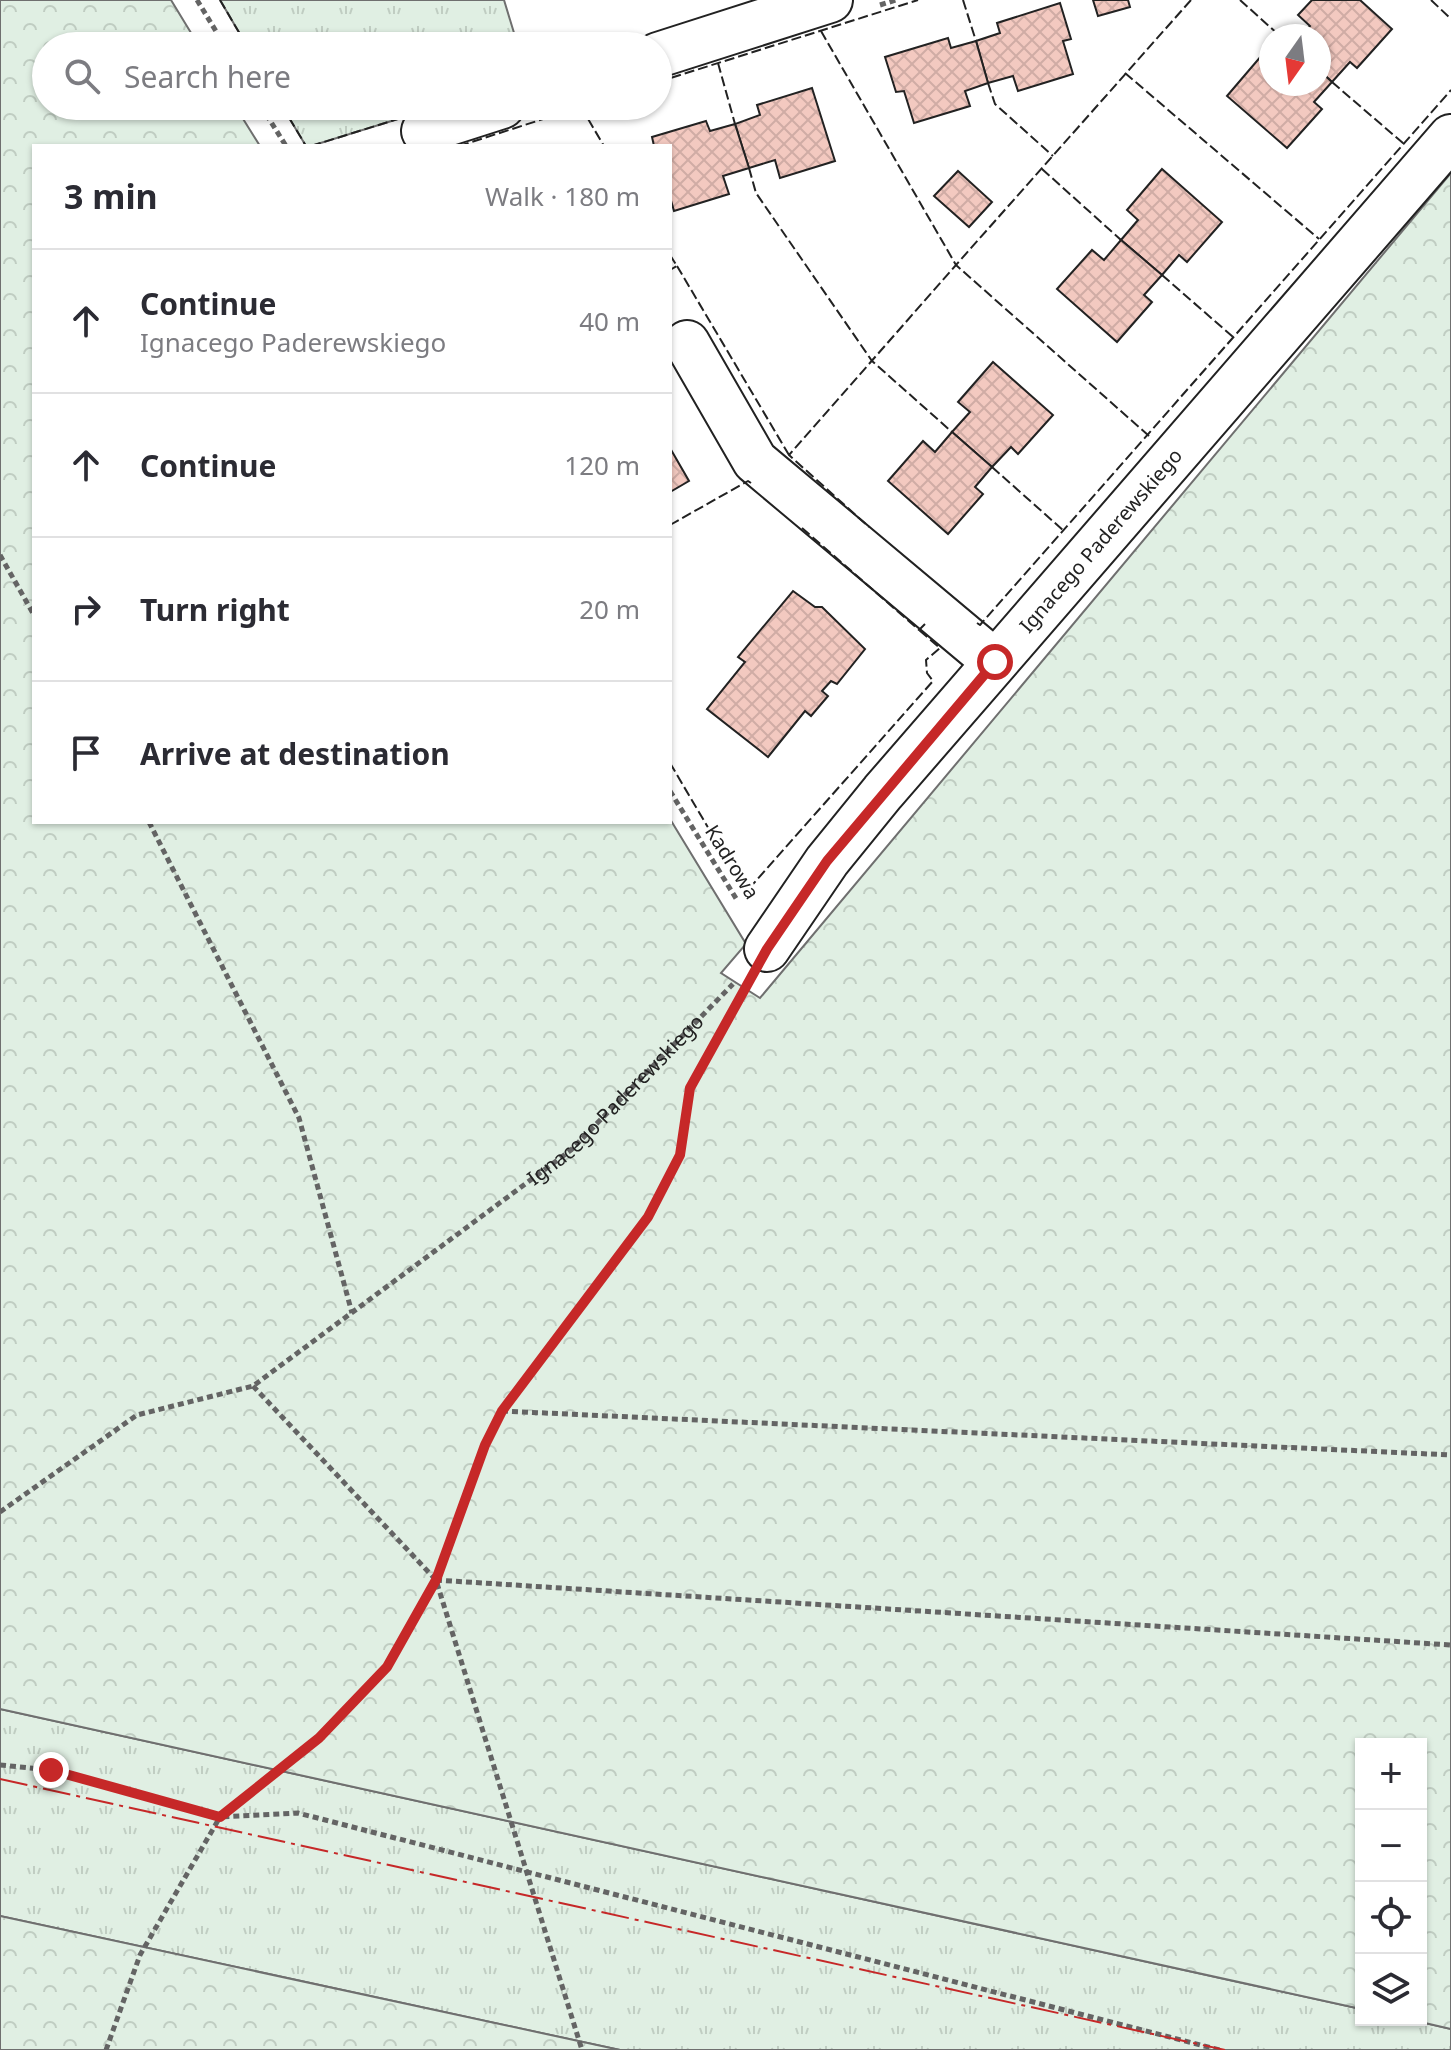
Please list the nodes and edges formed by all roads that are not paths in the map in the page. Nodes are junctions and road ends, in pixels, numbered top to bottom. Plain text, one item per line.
1 (830, 0) edge
2 (672, 51) edge
3 (458, 120) edge
4 (424, 131) dead end
5 (1451, 137) edge
6 (687, 343) dead end
7 (995, 662) junction
8 (767, 949) road end

1 - 2 street
3 - 4 street
5 - 7 street, Ignacego Paderewskiego
6 - 7 street
7 - 8 street, Ignacego Paderewskiego

